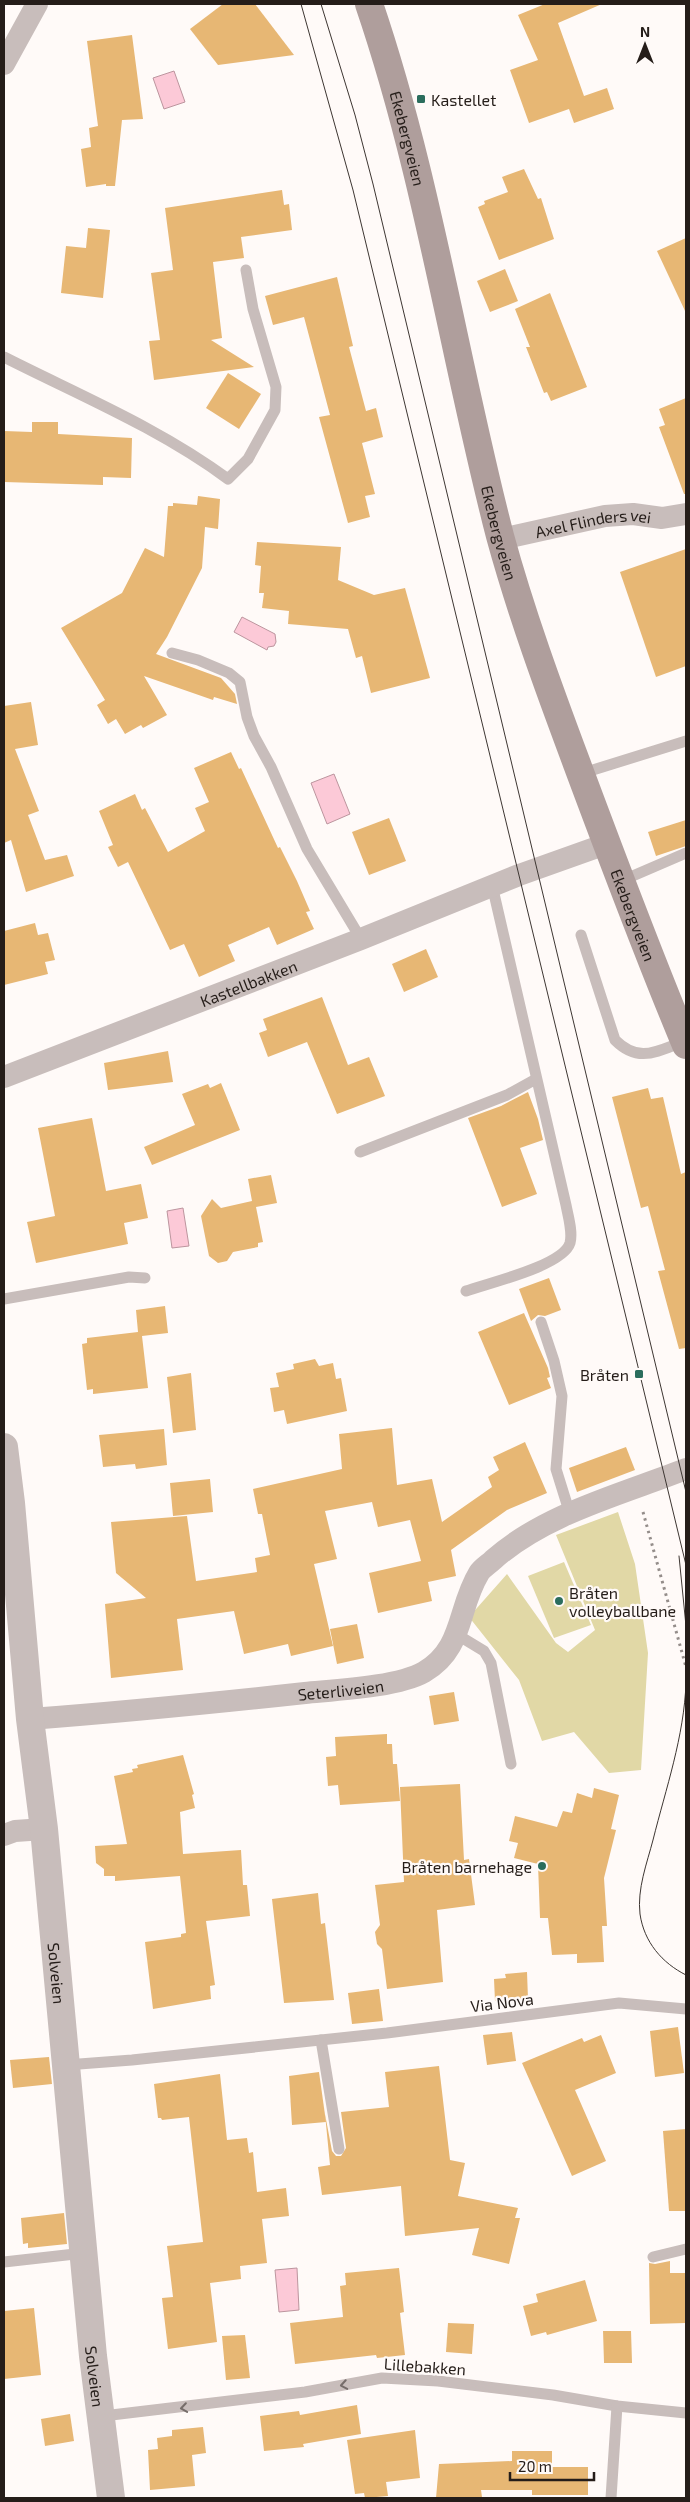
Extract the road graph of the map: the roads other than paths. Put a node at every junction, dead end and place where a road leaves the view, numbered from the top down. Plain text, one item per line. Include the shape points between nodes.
1 (37, 4) edge
2 (369, 4) edge
3 (4, 64) edge
4 (246, 270) dead end
5 (4, 357) edge
6 (686, 514) edge
7 (501, 539) junction
8 (172, 653) dead end
9 (686, 741) edge
10 (580, 774) junction
11 (606, 844) junction
12 (686, 854) edge
13 (621, 881) junction
14 (492, 885) junction
15 (581, 935) dead end
16 (360, 939) junction
17 (685, 1043) edge
18 (4, 1077) edge
19 (536, 1079) junction
20 (360, 1152) dead end
21 (145, 1278) dead end
22 (466, 1291) dead end
23 (4, 1299) edge
24 (541, 1322) dead end
25 (4, 1447) edge
26 (686, 1469) edge
27 (570, 1514) junction
28 (456, 1634) junction
29 (30, 1719) junction
30 (510, 1764) dead end
31 (44, 1829) junction
32 (4, 1835) edge
33 (686, 2009) edge
34 (321, 2040) junction
35 (64, 2065) junction
36 (339, 2150) dead end
37 (686, 2249) edge
38 (84, 2253) junction
39 (653, 2258) dead end
40 (4, 2262) edge
41 (617, 2406) junction
42 (686, 2413) edge
43 (103, 2416) junction
44 (112, 2498) edge
45 (611, 2498) edge

1 - 3 street
2 - 7 main road, Ekebergveien via 417,169
4 - 5 lane via 253,309 276,387 274,410 248,459 228,478 161,436
6 - 7 street, Axel Flinders vei via 662,518 633,514 606,516
7 - 10 main road, Ekebergveien via 531,637
8 - 16 lane via 229,673 240,682 254,736 307,849
9 - 10 lane
10 - 11 main road, Ekebergveien
11 - 13 main road, Ekebergveien
11 - 14 street, Kastellbakken
12 - 13 lane
13 - 17 main road, Ekebergveien
14 - 16 street, Kastellbakken
14 - 19 lane
15 - 17 lane via 615,1040 634,1054 656,1052
16 - 18 street, Kastellbakken
19 - 20 lane via 506,1095
19 - 22 lane via 566,1205 570,1243 546,1263
21 - 23 lane via 129,1277
24 - 27 lane via 562,1396 556,1469
25 - 29 street, Solveien
26 - 27 street, Seterliveien
27 - 28 street, Seterliveien via 508,1546 479,1572
28 - 29 street, Seterliveien via 442,1660 422,1674 395,1682
28 - 30 lane via 484,1651 491,1663
29 - 31 street, Solveien
31 - 32 street
31 - 35 street, Solveien
33 - 34 lane, Via Nova via 619,2003
34 - 35 lane, Via Nova
34 - 36 lane
35 - 38 street, Solveien
37 - 39 lane
38 - 40 lane
38 - 43 street, Solveien via 93,2356
41 - 42 lane, Lillebakken
41 -> 43 lane, Lillebakken via 553,2395 382,2378 305,2392
41 - 45 lane
43 - 44 street, Solveien

